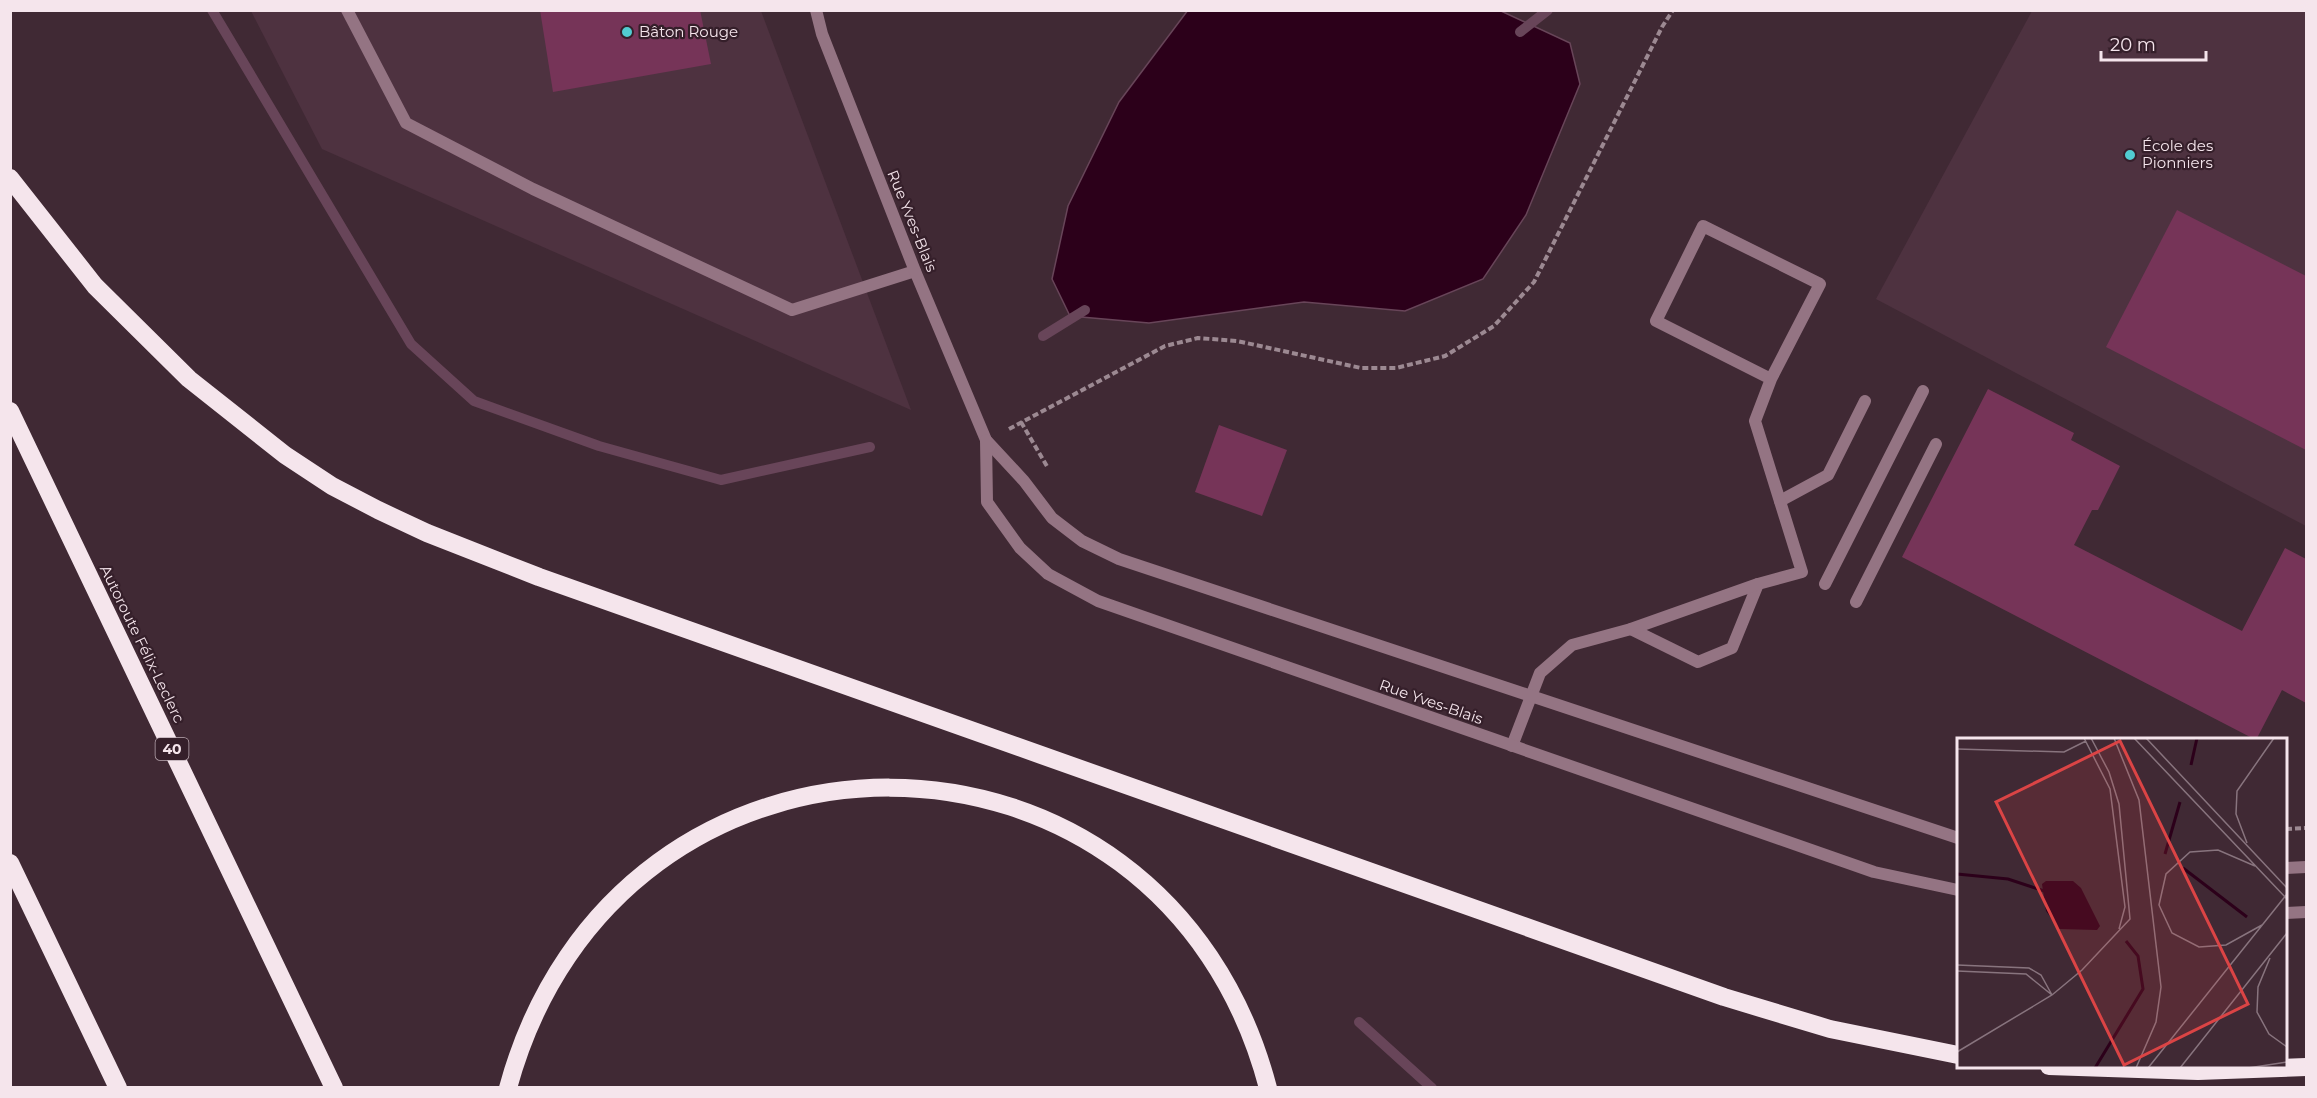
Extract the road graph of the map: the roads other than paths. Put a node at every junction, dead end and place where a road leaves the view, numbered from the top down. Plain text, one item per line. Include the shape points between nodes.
1 (347, 10) edge
2 (816, 10) edge
3 (10, 178) edge
4 (915, 271) junction
5 (1771, 380) junction
6 (1923, 391) dead end
7 (1865, 401) dead end
8 (10, 411) edge
9 (986, 441) junction
10 (1935, 444) dead end
11 (1780, 501) junction
12 (1758, 584) junction
13 (1826, 584) dead end
14 (1856, 602) dead end
15 (1631, 629) junction
16 (1530, 696) junction
17 (1512, 746) junction
18 (1957, 837) edge
19 (10, 863) edge
20 (2307, 867) edge
21 (2287, 868) edge
22 (1957, 890) edge
23 (2307, 912) edge
24 (2287, 913) edge
25 (1957, 1055) edge
26 (2307, 1067) edge
27 (2100, 1068) edge
28 (2274, 1068) edge
29 (2287, 1068) edge
30 (118, 1088) edge
31 (334, 1088) edge
32 (508, 1088) edge
33 (1268, 1088) edge

1 - 4 street via 406,123 533,189 792,310
2 - 4 street, Rue Yves-Blais
3 - 25 highway via 95,286 189,379 243,424 332,486 427,533 612,604 1724,997 1830,1029
4 - 9 street, Rue Yves-Blais
5 - 5 street via 1820,284 1703,226 1656,321
5 - 11 street via 1755,421
6 - 13 street
7 - 11 street via 1828,475
8 - 31 highway, Autoroute Félix-Leclerc / 40
9 - 16 street, Rue Yves-Blais via 1052,518 1082,541 1119,559
9 - 17 street, Rue Yves-Blais via 987,502 1020,548 1048,574 1098,601
10 - 14 street
11 - 12 street via 1802,572
12 - 15 street
12 - 15 street via 1732,648 1698,662
15 - 16 street via 1572,645 1540,673
16 - 17 street
16 - 18 street, Rue Yves-Blais
17 - 22 street, Rue Yves-Blais via 1874,872
19 - 30 highway
20 - 21 street
23 - 24 street
26 - 29 highway
27 - 28 highway
32 - 33 highway via 534,1011 561,963 613,898 650,867 693,838 768,804 814,793 892,788 946,792 1018,810 1065,830 1133,873 1184,922 1226,982 1248,1027

